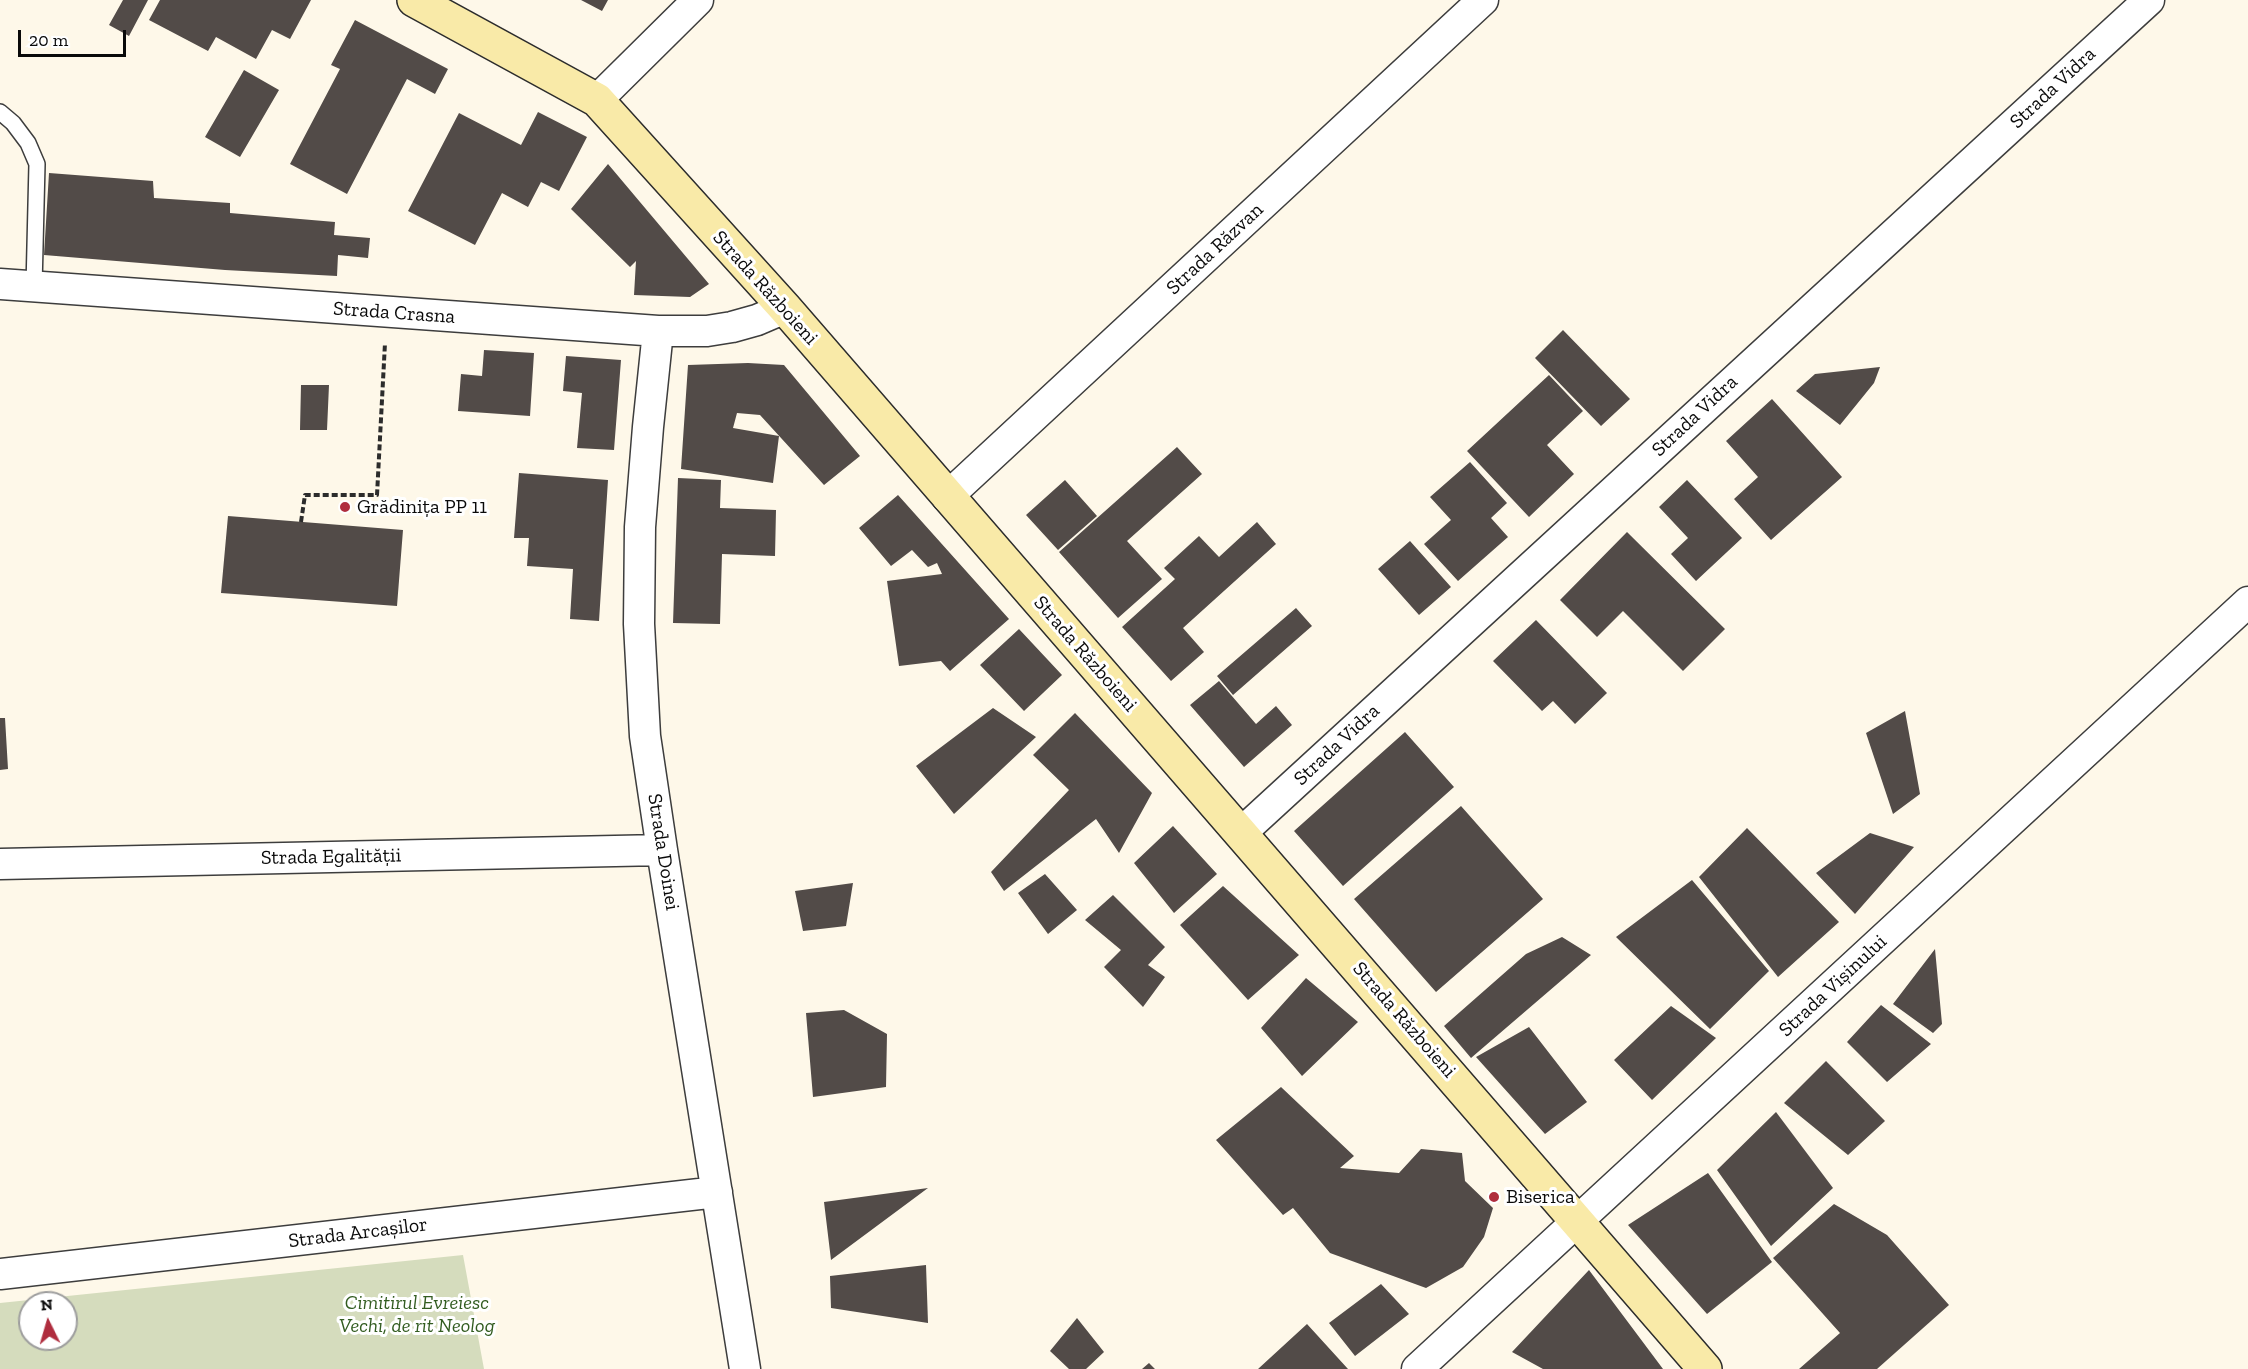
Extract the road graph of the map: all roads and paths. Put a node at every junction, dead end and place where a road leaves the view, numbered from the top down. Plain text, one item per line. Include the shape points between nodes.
1 (414, 0) edge
2 (698, 0) edge
3 (1483, 0) edge
4 (2149, 0) edge
5 (597, 100) junction
6 (0, 112) edge
7 (0, 284) edge
8 (34, 286) junction
9 (785, 308) junction
10 (384, 312) junction
11 (658, 331) junction
12 (947, 497) junction
13 (301, 522) dead end
14 (2248, 602) edge
15 (1241, 833) junction
16 (662, 850) junction
17 (0, 864) edge
18 (717, 1192) junction
19 (1578, 1221) junction
20 (0, 1274) edge
21 (745, 1369) edge
22 (1417, 1369) edge
23 (1705, 1369) edge

1 - 5 street, Strada Războieni
2 - 5 street
3 - 12 street, Strada Răzvan
4 - 15 street, Strada Vidra
5 - 9 street, Strada Războieni
6 - 8 lane via 28,143 37,164
7 - 8 street, Strada Crasna
8 - 10 street, Strada Crasna
9 - 11 street, Strada Crasna via 732,327
9 - 12 street, Strada Războieni
10 - 11 street, Strada Crasna
10 - 13 path via 377,495 305,495
11 - 16 street, Strada Doinei via 640,526 639,624 645,736
12 - 15 street, Strada Războieni
14 - 19 street, Strada Vișinului
15 - 19 street, Strada Războieni
16 - 17 street, Strada Egalității
16 - 18 street, Strada Doinei
18 - 20 street, Strada Arcașilor
18 - 21 street, Strada Doinei
19 - 22 street, Strada Vișinului
19 - 23 street, Strada Războieni

